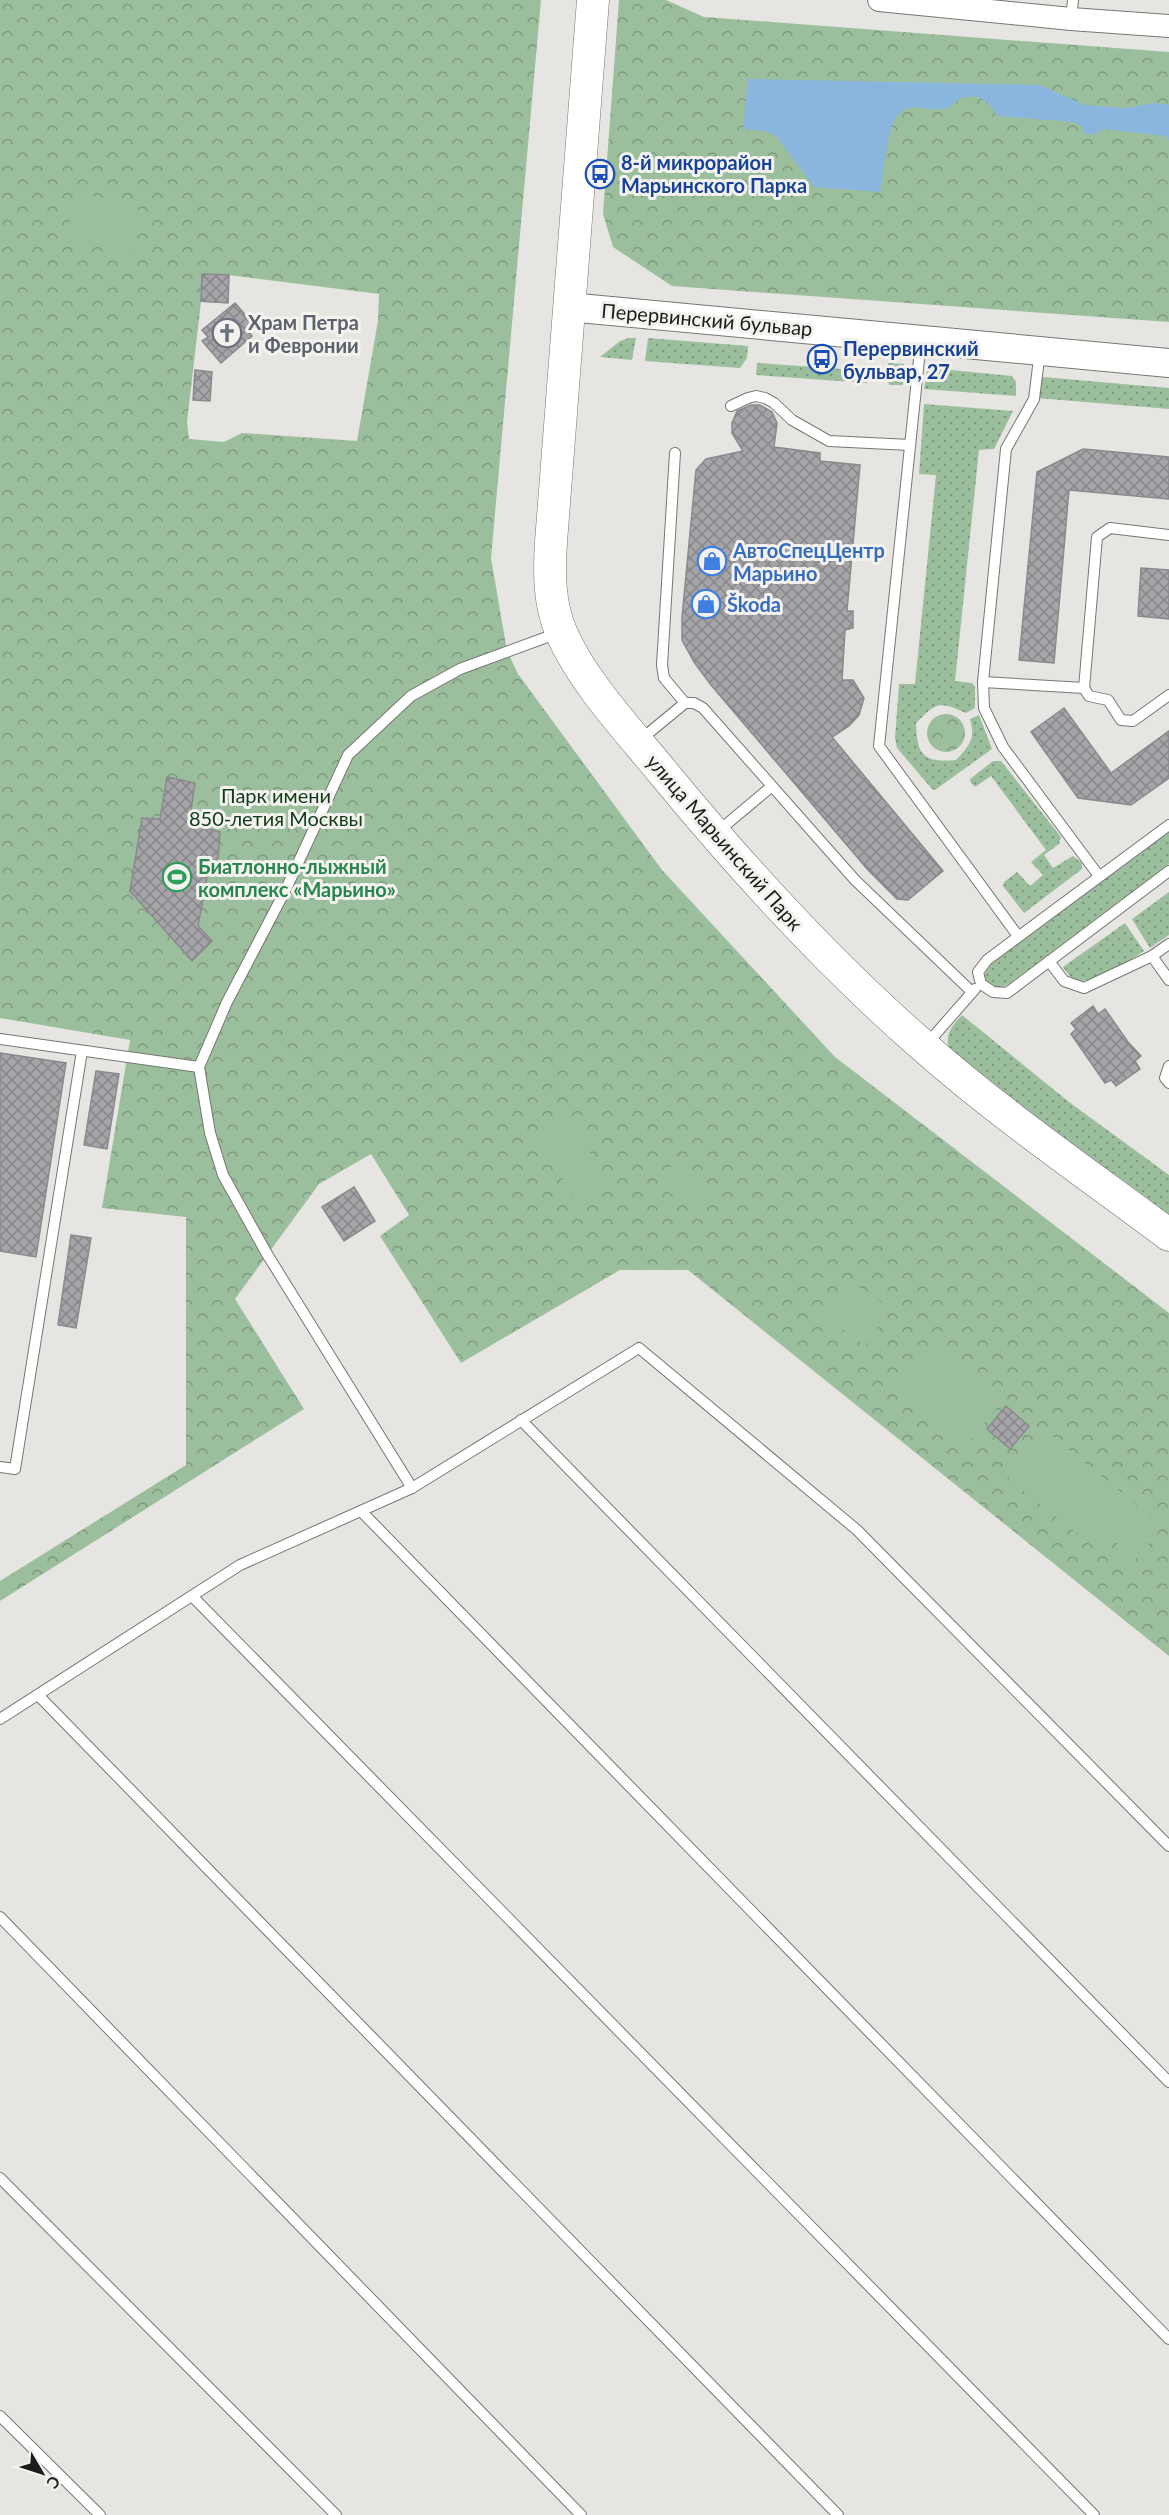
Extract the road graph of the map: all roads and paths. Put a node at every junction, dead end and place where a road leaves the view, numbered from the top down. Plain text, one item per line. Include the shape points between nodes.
1 (593, 0) edge
2 (879, 0) edge
3 (1072, 10) edge
4 (1169, 26) edge
5 (568, 307) junction
6 (921, 340) junction
7 (1040, 351) junction
8 (1169, 363) edge
9 (731, 406) dead end
10 (910, 445) junction
11 (675, 453) dead end
12 (1169, 535) edge
13 (561, 632) junction
14 (983, 682) junction
15 (1084, 688) junction
16 (1169, 695) edge
17 (685, 704) junction
18 (638, 742) junction
19 (771, 787) junction
20 (1169, 825) edge
21 (714, 834) junction
22 (1169, 871) edge
23 (1099, 876) junction
24 (1018, 936) junction
25 (1169, 944) edge
26 (1152, 956) junction
27 (1049, 961) junction
28 (1169, 980) edge
29 (976, 988) junction
30 (0, 1039) edge
31 (924, 1047) junction
32 (82, 1051) junction
33 (1169, 1066) edge
34 (199, 1067) junction
35 (1169, 1083) edge
36 (1169, 1235) edge
37 (521, 1420) junction
38 (0, 1467) edge
39 (412, 1488) junction
40 (361, 1511) junction
41 (192, 1596) junction
42 (38, 1695) junction
43 (0, 1719) edge
44 (1169, 1846) edge
45 (0, 1917) edge
46 (1169, 2082) edge
47 (0, 2178) edge
48 (1169, 2339) edge
49 (0, 2416) edge
50 (100, 2515) edge
51 (336, 2515) edge
52 (581, 2515) edge
53 (838, 2515) edge
54 (1094, 2515) edge

1 - 5 main road, улица Марьинский Парк
2 - 3 street
3 - 4 street
5 - 6 street, Перервинский бульвар
5 - 13 main road, улица Марьинский Парк via 549,565 553,605
6 - 7 street, Перервинский бульвар
6 - 10 lane
7 - 8 street, Перервинский бульвар
7 - 14 lane via 1034,399 1006,449
9 - 10 lane via 756,396 774,402 792,420 829,441
10 - 24 lane via 879,746
11 - 17 lane via 662,665 664,678
12 - 15 lane via 1110,528 1097,537
13 - 18 main road, улица Марьинский Парк via 593,685
13 - 34 lane via 460,669 411,696 348,755
14 - 15 lane
14 - 23 lane via 984,708 1003,747
15 - 16 lane via 1089,696 1108,700 1121,720 1133,721
17 - 18 lane
17 - 19 lane via 703,708
18 - 21 main road, улица Марьинский Парк
19 - 21 lane
19 - 29 lane via 855,880
20 - 23 lane
21 - 31 main road, улица Марьинский Парк via 807,936
22 - 27 lane
23 - 24 lane
24 - 29 lane via 987,960 978,972
25 - 26 lane
26 - 27 lane via 1084,988 1064,981
26 - 28 lane
27 - 29 lane via 1006,993
29 - 31 lane
30 - 32 lane
31 - 36 main road, улица Марьинский Парк
32 - 34 lane
32 - 38 lane via 15,1469
33 - 35 lane via 1165,1078
34 - 39 lane via 210,1133 223,1175 267,1254
37 - 39 lane
37 - 44 lane via 639,1348 857,1530
37 - 46 lane
39 - 40 lane
40 - 41 lane via 240,1565
40 - 48 lane
41 - 42 lane
41 - 54 lane
42 - 43 lane
42 - 53 lane
45 - 52 lane
47 - 51 lane
49 - 50 lane

